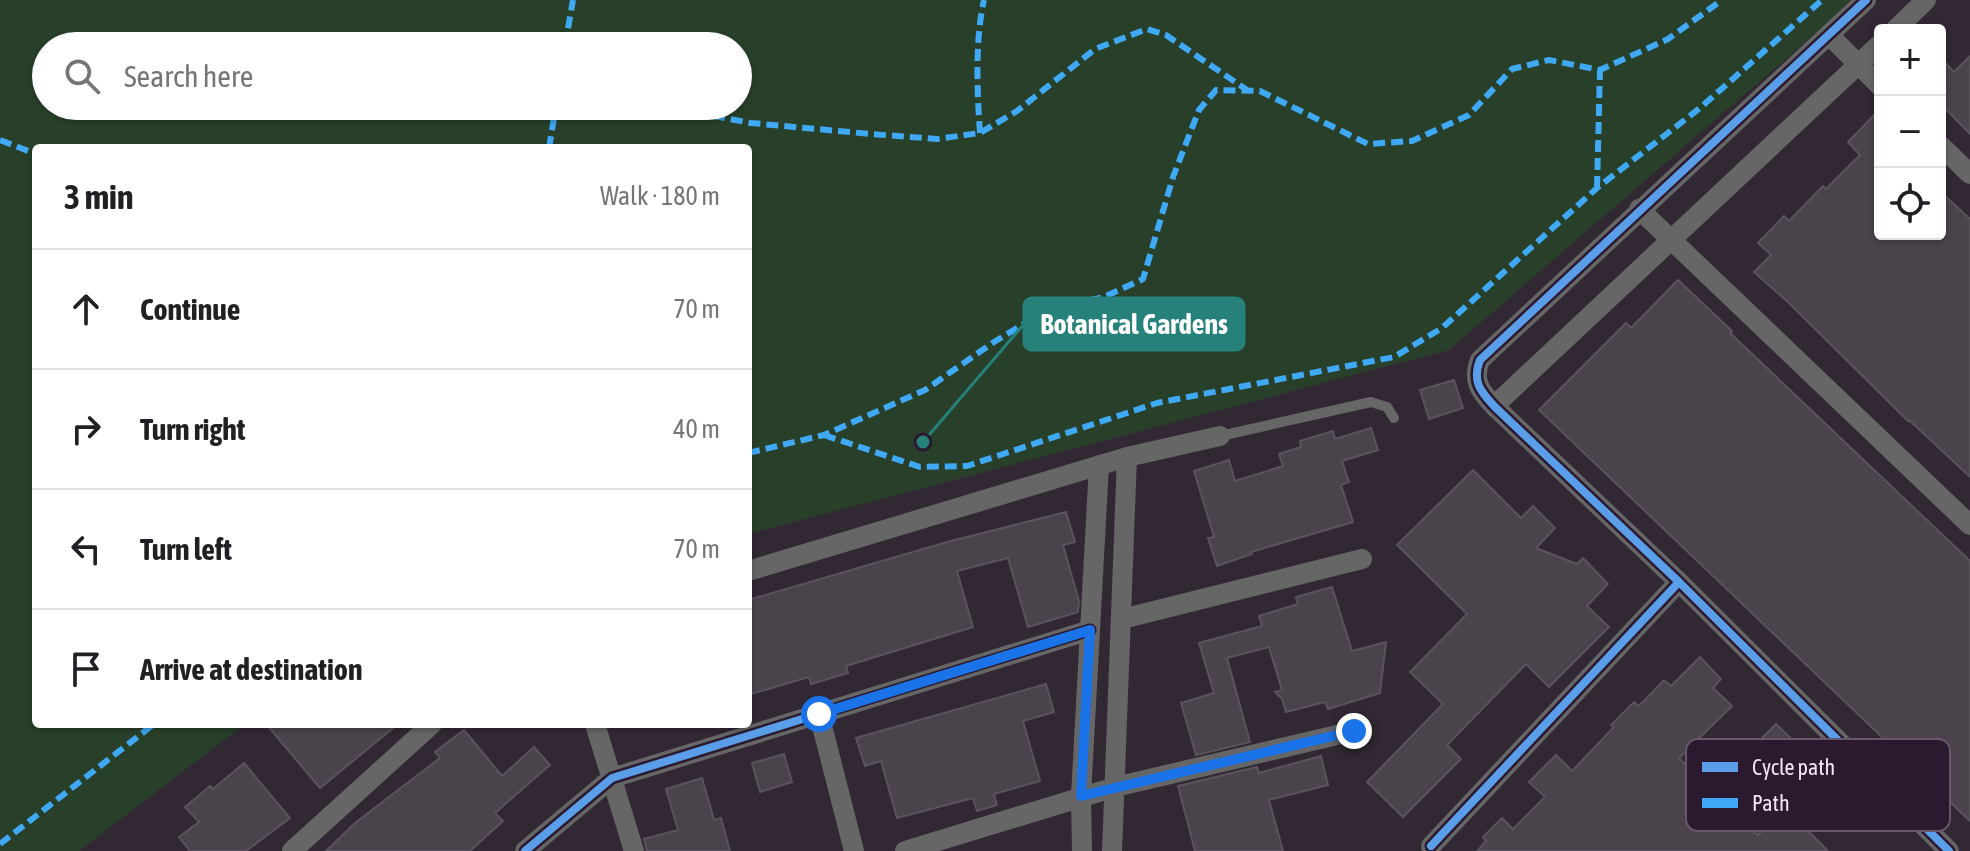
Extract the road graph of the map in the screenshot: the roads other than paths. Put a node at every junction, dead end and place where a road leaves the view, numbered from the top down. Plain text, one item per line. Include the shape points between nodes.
1 (1866, 0) edge
2 (1926, 0) edge
3 (1901, 24) edge
4 (1829, 35) junction
5 (1874, 50) edge
6 (1859, 65) junction
7 (1874, 80) edge
8 (1946, 151) edge
9 (1970, 174) edge
10 (1639, 209) junction
11 (1670, 241) junction
12 (1494, 406) junction
13 (1394, 418) dead end
14 (1220, 436) joint
15 (1127, 457) junction
16 (1099, 465) junction
17 (1970, 525) edge
18 (1362, 559) dead end
19 (752, 570) edge
20 (1679, 582) junction
21 (1122, 619) junction
22 (1090, 630) junction
23 (819, 714) junction
24 (428, 728) edge
25 (596, 728) edge
26 (1354, 731) dead end
27 (1837, 739) edge
28 (612, 778) junction
29 (1115, 787) junction
30 (1081, 796) junction
31 (1929, 831) edge
32 (1431, 846) dead end
33 (292, 851) edge
34 (525, 851) edge
35 (634, 851) edge
36 (854, 851) edge
37 (905, 851) edge
38 (1082, 851) edge
39 (1112, 851) edge
40 (1949, 851) edge

1 - 4 street
2 - 3 street
4 - 6 street
4 - 10 street
5 - 6 street
6 - 7 street
6 - 11 street
8 - 9 street
10 - 11 street
10 - 12 street via 1480,360 1478,389
11 - 12 street
11 - 17 street
12 - 20 street
13 - 14 lane via 1387,407 1371,402
14 - 15 street
15 - 16 street
15 - 21 street
16 - 19 street
16 - 22 street
18 - 21 street
20 - 27 street
20 - 32 street
21 - 29 street
22 - 23 street
22 - 30 street
23 - 28 street
23 - 36 street
24 - 33 street
25 - 28 street
26 - 29 street
28 - 34 street
28 - 35 street
29 - 30 street
29 - 39 street
30 - 37 street
30 - 38 street
31 - 40 street

